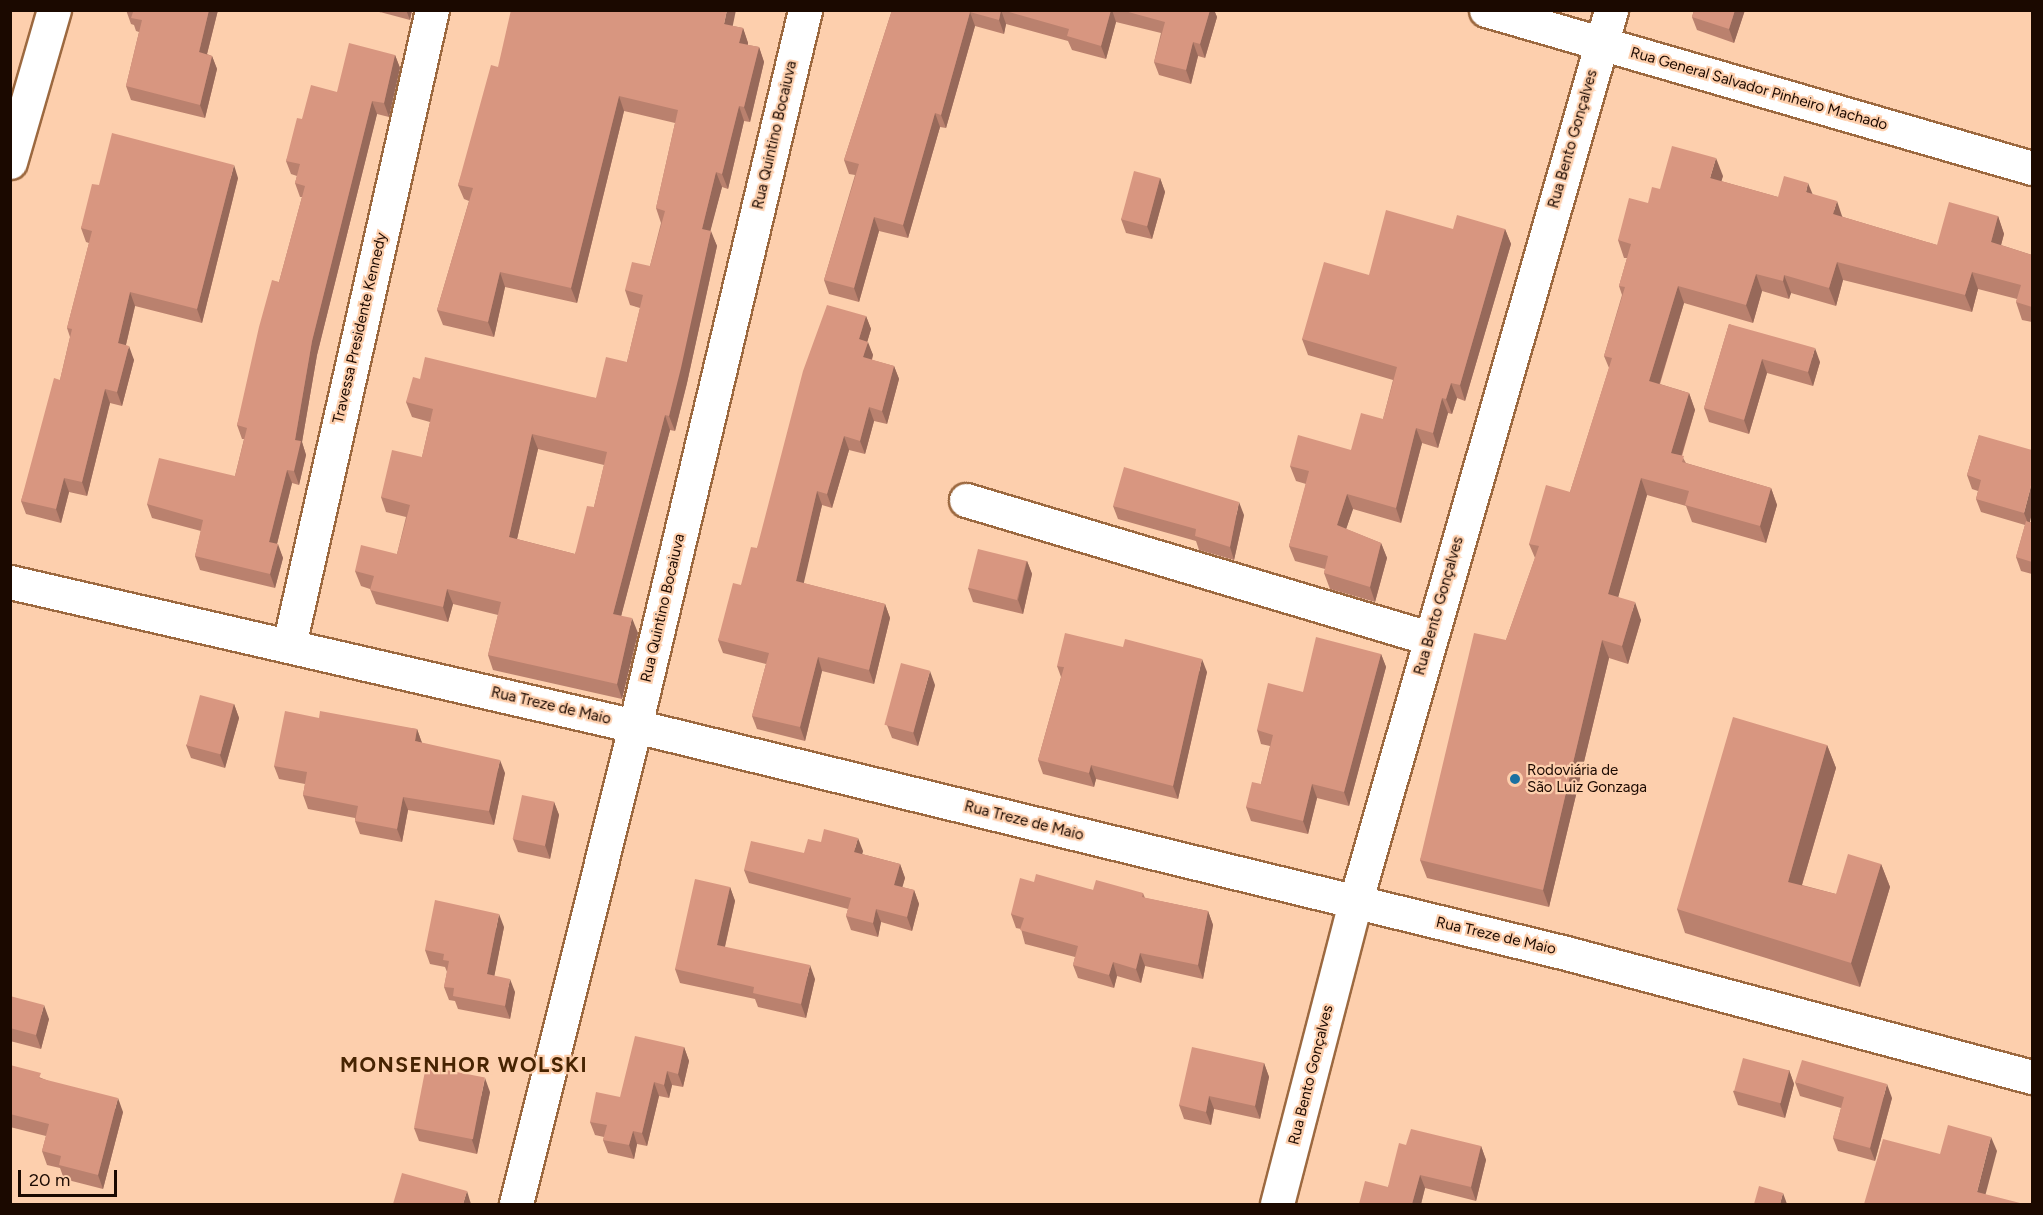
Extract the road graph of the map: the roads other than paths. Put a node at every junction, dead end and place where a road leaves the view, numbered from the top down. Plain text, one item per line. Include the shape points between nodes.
1 (54, 10) edge
2 (432, 10) edge
3 (805, 10) edge
4 (1486, 10) edge
5 (1611, 10) edge
6 (1601, 43) junction
7 (10, 162) edge
8 (2032, 168) edge
9 (966, 500) dead end
10 (10, 582) edge
11 (1430, 638) junction
12 (289, 645) junction
13 (635, 726) junction
14 (1355, 903) junction
15 (2032, 1077) edge
16 (516, 1204) edge
17 (1277, 1204) edge

1 - 7 street
2 - 12 street, Travessa Presidente Kennedy
3 - 13 street, Rua Quintino Bocaiuva
4 - 6 street, Rua General Salvador Pinheiro Machado
5 - 6 street, Rua Bento Gonçalves
6 - 8 street, Rua General Salvador Pinheiro Machado
6 - 11 street, Rua Bento Gonçalves
9 - 11 street
10 - 12 street, Rua Treze de Maio
11 - 14 street, Rua Bento Gonçalves
12 - 13 street, Rua Treze de Maio
13 - 14 street, Rua Treze de Maio
13 - 16 street, Rua Quintino Bocaiuva
14 - 15 street, Rua Treze de Maio via 1566,953
14 - 17 street, Rua Bento Gonçalves

